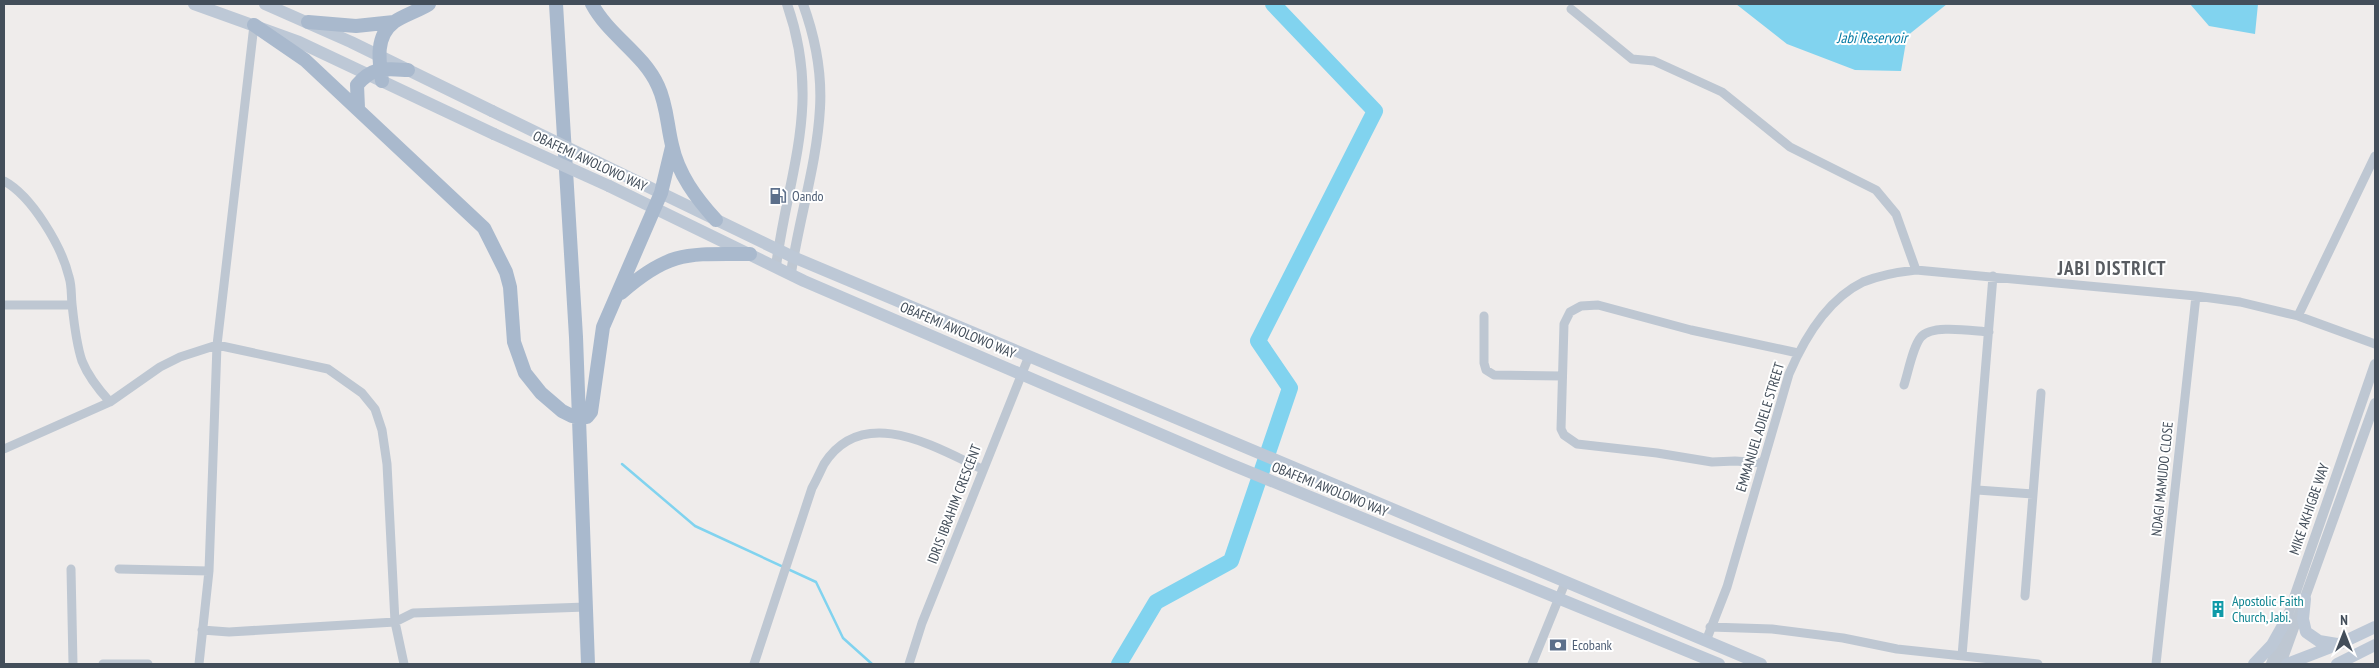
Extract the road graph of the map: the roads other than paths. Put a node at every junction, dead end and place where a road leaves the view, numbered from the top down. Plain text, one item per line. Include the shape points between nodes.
1 (194, 4) edge
2 (265, 4) edge
3 (429, 4) edge
4 (556, 4) edge
5 (592, 4) edge
6 (787, 4) edge
7 (803, 4) edge
8 (1570, 9) dead end
9 (308, 22) junction
10 (394, 22) junction
11 (254, 25) junction
12 (381, 69) junction
13 (408, 70) joint
14 (367, 74) junction
15 (358, 108) junction
16 (672, 147) junction
17 (2375, 156) edge
18 (4, 181) edge
19 (661, 193) junction
20 (655, 208) junction
21 (716, 220) junction
22 (778, 250) junction
23 (750, 254) junction
24 (793, 257) junction
25 (776, 266) junction
26 (1916, 270) junction
27 (791, 274) junction
28 (1993, 276) junction
29 (2196, 296) junction
30 (615, 298) junction
31 (4, 305) edge
32 (72, 305) junction
33 (1484, 316) dead end
34 (2298, 316) junction
35 (1989, 332) junction
36 (2375, 344) edge
37 (217, 345) junction
38 (1798, 353) junction
39 (1028, 356) junction
40 (2375, 364) edge
41 (1022, 373) junction
42 (1562, 376) junction
43 (1904, 385) dead end
44 (2041, 393) dead end
45 (110, 402) junction
46 (2375, 403) edge
47 (578, 418) junction
48 (4, 449) edge
49 (1763, 463) junction
50 (982, 469) junction
51 (1977, 490) junction
52 (2033, 494) junction
53 (71, 569) dead end
54 (119, 569) dead end
55 (209, 571) junction
56 (1565, 583) junction
57 (2025, 596) dead end
58 (1558, 598) junction
59 (2305, 599) junction
60 (586, 607) junction
61 (2286, 620) junction
62 (395, 622) junction
63 (1710, 626) junction
64 (2375, 626) edge
65 (202, 630) junction
66 (1706, 641) junction
67 (2339, 644) junction
68 (2375, 645) edge
69 (1962, 656) junction
70 (73, 664) edge
71 (103, 664) edge
72 (148, 664) edge
73 (199, 664) edge
74 (404, 664) edge
75 (588, 664) edge
76 (754, 664) edge
77 (908, 664) edge
78 (1532, 664) edge
79 (1719, 664) edge
80 (1761, 664) edge
81 (2038, 664) edge
82 (2156, 664) edge
83 (2254, 664) edge
84 (2271, 664) edge
85 (2281, 664) edge
86 (2287, 664) edge
87 (2337, 664) edge

1 - 11 main road
2 - 9 main road, OBAFEMI AWOLOWO WAY
3 - 10 main road
4 - 47 main road
5 - 16 main road via 611,32 648,68 665,105
6 - 22 street via 801,64 804,102
7 - 24 street via 816,53 820,108 815,151
8 - 26 street via 1632,59 1654,61 1722,92 1790,147 1876,190 1896,214
9 - 10 main road via 356,26
9 - 12 main road, OBAFEMI AWOLOWO WAY
10 - 12 main road via 385,31
11 - 14 main road
11 - 15 main road via 292,50
11 - 37 street
12 - 13 main road
12 - 14 main road
12 - 20 main road, OBAFEMI AWOLOWO WAY, bridge via 494,134
13 - 19 main road, OBAFEMI AWOLOWO WAY, bridge
14 - 15 main road via 358,85
15 - 47 main road via 484,228 506,272 514,342 525,373 562,412
16 - 19 main road
16 - 21 main road via 692,191
17 - 34 street
18 - 32 street via 12,185 38,213 70,278
19 - 20 main road
19 - 21 main road, OBAFEMI AWOLOWO WAY
20 - 23 main road, OBAFEMI AWOLOWO WAY
20 - 30 main road
21 - 22 main road, OBAFEMI AWOLOWO WAY
22 - 24 main road, OBAFEMI AWOLOWO WAY
22 - 25 street
23 - 25 main road, OBAFEMI AWOLOWO WAY
23 - 30 main road via 677,257 642,275
24 - 27 street
24 - 39 main road, OBAFEMI AWOLOWO WAY
25 - 27 main road, OBAFEMI AWOLOWO WAY
26 - 28 street, EMMANUEL ADIELE STREET
26 - 38 street, EMMANUEL ADIELE STREET via 1889,273 1862,283 1819,320
27 - 41 main road, OBAFEMI AWOLOWO WAY
28 - 29 street, EMMANUEL ADIELE STREET
28 - 35 street
29 - 34 street, EMMANUEL ADIELE STREET via 2240,302
29 - 82 street, NDAGI MAMUDO CLOSE
30 - 47 main road via 599,343 591,412 587,417
31 - 32 street
32 - 45 street via 82,362
33 - 42 street via 1486,370 1494,375
34 - 36 street, EMMANUEL ADIELE STREET
35 - 43 street via 1926,332 1919,339
35 - 51 street
37 - 45 street via 160,367
37 - 55 street
37 - 62 street via 328,369 362,393 376,408 387,464
38 - 42 street via 1598,306 1582,306 1570,312 1564,324
38 - 49 street, EMMANUEL ADIELE STREET
39 - 41 street, IDRIS IBRAHIM CRESCENT
39 - 56 main road, OBAFEMI AWOLOWO WAY
40 - 61 street, MIKE AKHIGBE WAY
41 - 50 street, IDRIS IBRAHIM CRESCENT
41 - 58 main road, OBAFEMI AWOLOWO WAY via 1230,464
42 - 49 street via 1560,429 1576,444 1712,462
44 - 52 street
45 - 48 street
46 - 59 street, MIKE AKHIGBE WAY
47 - 60 main road
49 - 63 street, EMMANUEL ADIELE STREET via 1727,587
50 - 76 street via 902,434 861,435 842,445 825,463 812,488
50 - 77 street, IDRIS IBRAHIM CRESCENT
51 - 52 street
51 - 69 street
52 - 57 street
53 - 70 street
54 - 55 street
55 - 65 street
56 - 58 street
56 - 66 main road, OBAFEMI AWOLOWO WAY
58 - 78 street
58 - 79 main road, OBAFEMI AWOLOWO WAY
59 - 67 main road via 2302,619 2306,632 2319,641
59 - 85 street, MIKE AKHIGBE WAY
60 - 62 street via 413,613
60 - 75 main road
61 - 83 main road via 2272,645
61 - 84 street, MIKE AKHIGBE WAY
62 - 65 street via 229,632
62 - 74 street
63 - 66 street, EMMANUEL ADIELE STREET
63 - 69 street via 1772,629
64 - 67 main road
65 - 73 street
66 - 80 main road, OBAFEMI AWOLOWO WAY
67 - 86 main road
68 - 87 main road
69 - 81 street
71 - 72 street

